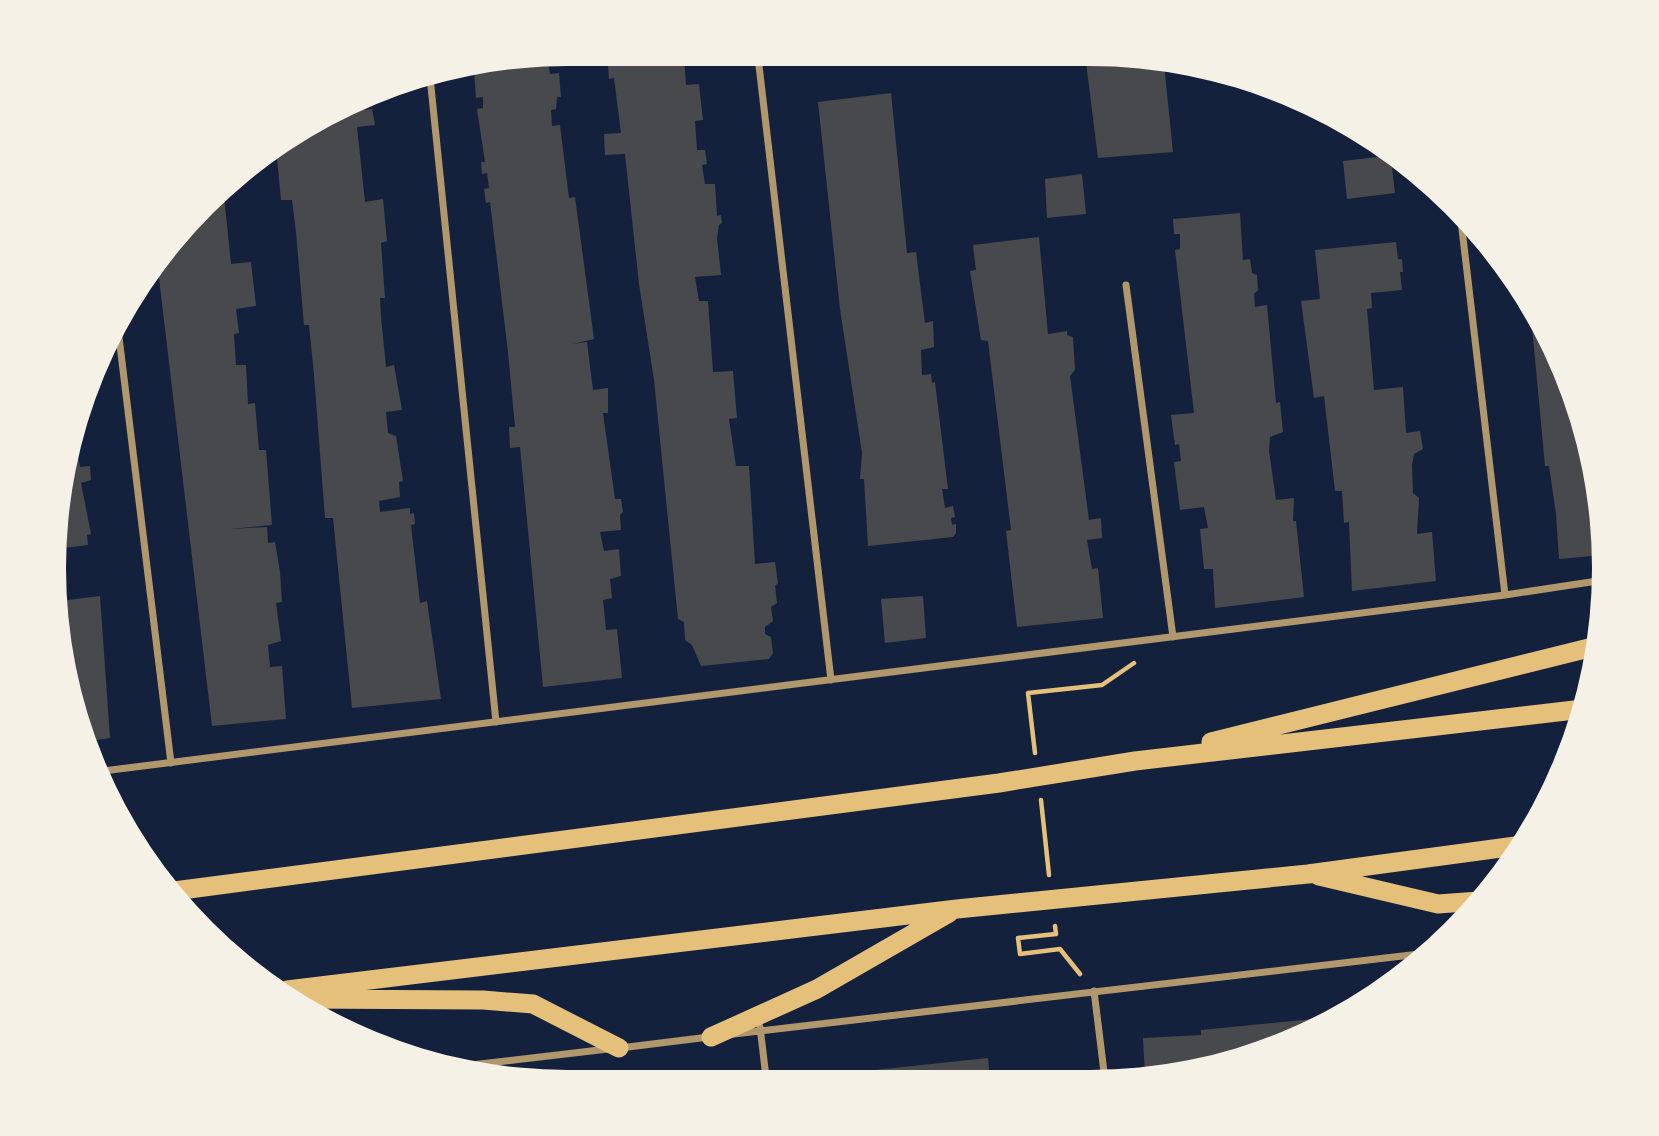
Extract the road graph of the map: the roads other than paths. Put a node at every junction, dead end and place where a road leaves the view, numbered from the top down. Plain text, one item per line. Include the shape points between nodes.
1 (759, 66) edge
2 (431, 86) edge
3 (1462, 231) edge
4 (1126, 285) dead end
5 (120, 343) edge
6 (1592, 582) edge
7 (1505, 595) junction
8 (1173, 637) junction
9 (1586, 649) edge
10 (831, 680) junction
11 (1571, 710) edge
12 (496, 722) junction
13 (1135, 761) junction
14 (171, 763) junction
15 (109, 770) edge
16 (1508, 847) edge
17 (1308, 874) junction
18 (184, 890) edge
19 (1465, 902) edge
20 (957, 909) junction
21 (1411, 954) edge
22 (296, 989) edge
23 (1094, 991) junction
24 (312, 999) edge
25 (759, 1023) junction
26 (711, 1037) joint
27 (619, 1048) junction
28 (489, 1063) edge
29 (1104, 1069) edge
30 (765, 1070) edge

1 - 10 street
2 - 12 street
3 - 7 street
4 - 8 street
5 - 14 street
6 - 7 street
7 - 8 street
8 - 10 street
9 - 13 highway
10 - 12 street
11 - 13 highway
12 - 14 street
13 - 18 highway via 986,785
14 - 15 street
16 - 17 highway
17 - 19 highway via 1438,904
17 - 20 highway
20 - 22 highway
20 - 25 highway
21 - 23 street
23 - 25 street
23 - 29 street
24 - 27 highway via 533,1004
25 - 26 highway
25 - 30 street
26 - 27 street
27 - 28 street

